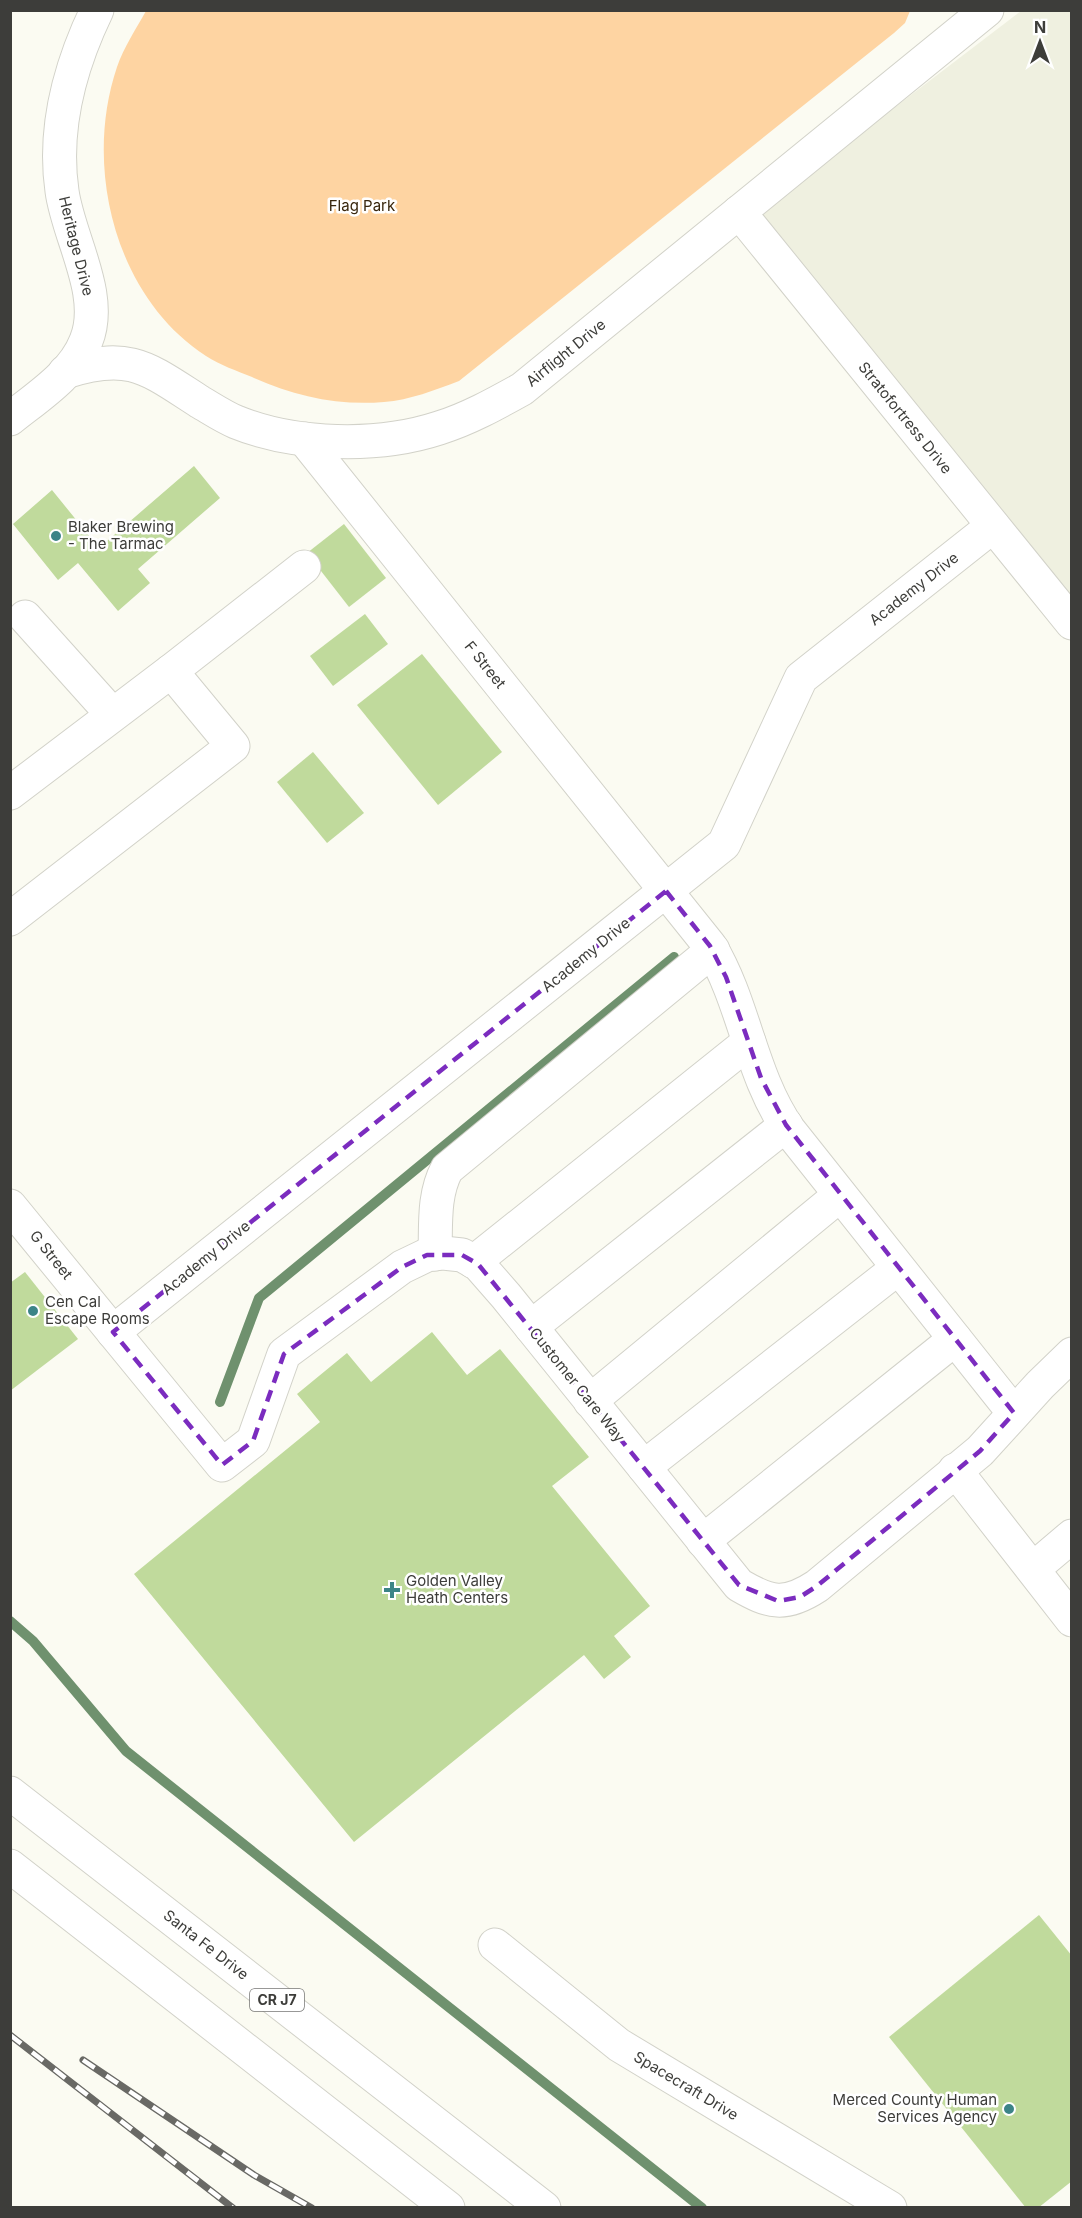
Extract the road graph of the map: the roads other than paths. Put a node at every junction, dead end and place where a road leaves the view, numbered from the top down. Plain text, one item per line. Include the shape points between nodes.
1 (97, 10) edge
2 (987, 10) edge
3 (740, 212) junction
4 (66, 372) junction
5 (10, 419) edge
6 (304, 439) junction
7 (993, 526) junction
8 (304, 567) dead end
9 (15, 620) edge
10 (1071, 623) edge
11 (171, 670) junction
12 (112, 714) junction
13 (10, 793) edge
14 (666, 891) junction
15 (10, 919) edge
16 (713, 950) junction
17 (749, 1042) junction
18 (786, 1125) junction
19 (840, 1195) junction
20 (10, 1206) edge
21 (435, 1254) junction
22 (474, 1262) junction
23 (898, 1268) junction
24 (531, 1327) junction
25 (113, 1332) junction
26 (955, 1339) junction
27 (1071, 1354) edge
28 (590, 1401) junction
29 (1014, 1413) junction
30 (644, 1467) junction
31 (955, 1470) junction
32 (1071, 1536) edge
33 (704, 1541) junction
34 (1033, 1569) junction
35 (1071, 1620) edge
36 (10, 1793) edge
37 (10, 1866) edge
38 (495, 1945) dead end
39 (448, 2208) edge
40 (544, 2208) edge
41 (890, 2208) edge

1 - 4 street, Heritage Drive via 73,71 60,137 62,192 86,274 91,308 87,341
2 - 3 street, Airflight Drive
3 - 6 street, Airflight Drive via 522,389 482,411 438,429 400,436 357,442
3 - 7 street, Stratofortress Drive
4 - 5 street
4 - 6 street, Airflight Drive via 103,363 138,365 235,422
6 - 14 street, F Street
7 - 10 street, Stratofortress Drive
7 - 14 street, Academy Drive via 801,678 724,844
8 - 11 street
9 - 12 street
11 - 12 street
11 - 15 street via 233,746
12 - 13 street
14 - 16 street, F Street
14 - 25 street, Academy Drive
16 - 17 street, F Street
16 - 21 street via 447,1169 438,1193
17 - 18 street, F Street via 774,1108
17 - 22 street
18 - 19 street, F Street
18 - 24 street
19 - 23 street, F Street
19 - 28 street
20 - 25 street, G Street
21 - 22 street, Customer Care Way via 462,1256
21 - 25 street, Customer Care Way via 402,1267 284,1354 253,1440 222,1465
22 - 24 street, Customer Care Way
23 - 26 street, F Street
23 - 30 street
24 - 28 street, Customer Care Way
26 - 29 street, F Street
26 - 33 street
27 - 29 street, Customer Care Way
28 - 30 street, Customer Care Way
29 - 31 street, Customer Care Way via 980,1451
30 - 33 street, Customer Care Way
31 - 33 street, Customer Care Way via 800,1598 760,1598 739,1585
31 - 34 street
32 - 34 street
34 - 35 street
36 - 40 street, Santa Fe Drive / CR J7
37 - 39 street
38 - 41 street, Spacecraft Drive via 619,2045

